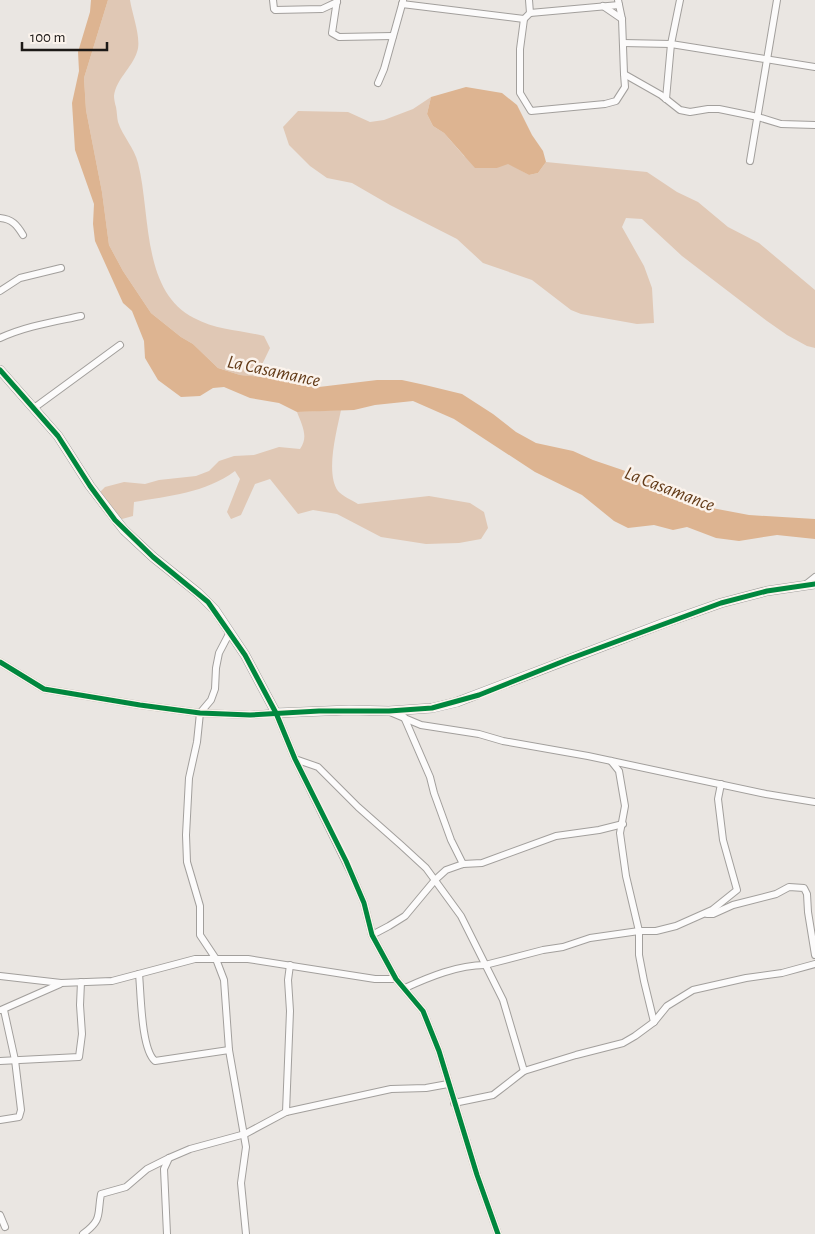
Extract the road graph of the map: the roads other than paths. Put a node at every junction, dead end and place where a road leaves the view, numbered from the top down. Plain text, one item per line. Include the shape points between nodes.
1 (273, 0) edge
2 (529, 0) edge
3 (680, 0) edge
4 (777, 0) edge
5 (337, 1) edge
6 (402, 2) edge
7 (618, 3) edge
8 (603, 6) junction
9 (322, 9) junction
10 (530, 13) junction
11 (334, 15) junction
12 (524, 19) junction
13 (622, 19) junction
14 (393, 36) junction
15 (623, 43) junction
16 (671, 44) junction
17 (767, 60) junction
18 (815, 67) edge
19 (624, 74) junction
20 (378, 83) dead end
21 (666, 99) junction
22 (758, 117) junction
23 (815, 125) edge
24 (750, 161) dead end
25 (0, 218) edge
26 (22, 235) dead end
27 (61, 268) dead end
28 (0, 292) edge
29 (81, 316) dead end
30 (0, 338) edge
31 (120, 345) dead end
32 (0, 370) edge
33 (34, 408) junction
34 (811, 583) edge
35 (230, 632) junction
36 (0, 662) edge
37 (389, 711) junction
38 (200, 713) junction
39 (276, 713) junction
40 (404, 717) junction
41 (295, 759) junction
42 (612, 761) junction
43 (721, 784) junction
44 (815, 802) edge
45 (623, 824) junction
46 (463, 864) junction
47 (435, 880) junction
48 (703, 914) junction
49 (640, 932) junction
50 (372, 935) junction
51 (815, 955) edge
52 (216, 959) junction
53 (815, 964) edge
54 (290, 965) junction
55 (485, 965) junction
56 (139, 974) junction
57 (0, 976) edge
58 (396, 979) junction
59 (82, 982) junction
60 (61, 984) junction
61 (405, 988) junction
62 (2, 1010) edge
63 (654, 1022) junction
64 (229, 1050) junction
65 (15, 1060) junction
66 (0, 1061) edge
67 (524, 1071) junction
68 (448, 1084) junction
69 (454, 1103) junction
70 (286, 1112) junction
71 (0, 1120) edge
72 (245, 1134) junction
73 (169, 1158) junction
74 (0, 1215) edge
75 (5, 1227) dead end
76 (83, 1234) edge
77 (167, 1234) edge
78 (246, 1234) edge
79 (498, 1234) edge

1 - 9 street via 275,10
2 - 10 street
3 - 16 street
4 - 17 street
5 - 9 street
5 - 11 street
6 - 12 street
6 - 14 street
7 - 8 street
7 - 13 street
8 - 10 street
8 - 13 street
9 - 11 street
10 - 12 street
11 - 14 street via 332,33 339,37
12 - 19 street via 520,93 531,111 616,101 625,87
13 - 15 street
14 - 20 street
15 - 16 street
15 - 19 street
16 - 17 street
16 - 21 street
17 - 18 street
17 - 22 street
19 - 21 street
21 - 22 street via 680,110 690,112 719,109
22 - 23 street via 781,124
22 - 24 street
25 - 26 street via 11,220
27 - 28 street via 20,278
29 - 30 street via 31,326
31 - 33 street
32 - 33 street
33 - 35 street via 58,436 115,520 153,557 208,602
34 - 37 street via 721,603 457,702 432,708
35 - 38 street via 219,654 211,700
35 - 39 street
36 - 38 street via 44,689
37 - 39 street
37 - 40 street
38 - 39 street
38 - 52 street via 190,778 187,862 200,906 200,935
39 - 41 street
40 - 42 street via 421,725
40 - 46 street
41 - 47 street via 318,767
41 - 50 street via 346,861 364,903
42 - 43 street
42 - 45 street via 619,771 625,806
43 - 44 street
43 - 48 street via 718,799 723,840 738,890
45 - 46 street via 556,836 482,863
45 - 49 street via 620,834 626,876
46 - 47 street via 446,870
47 - 50 street via 404,916
47 - 55 street via 461,916
48 - 49 street via 676,926
48 - 51 street via 713,914 789,887 804,888
49 - 55 street via 590,938 563,948 542,950
49 - 63 street via 644,981
50 - 58 street
52 - 54 street via 248,959
52 - 56 street via 195,959
52 - 64 street via 224,980
53 - 63 street via 693,990 667,1006
54 - 58 street via 375,979
54 - 70 street
55 - 61 street via 435,976
55 - 67 street via 503,1000
56 - 59 street via 112,981
56 - 64 street via 143,1027 150,1057 155,1061
57 - 60 street
58 - 61 street
59 - 60 street
59 - 65 street via 79,1057
60 - 62 street
61 - 68 street via 423,1012
62 - 65 street
63 - 67 street via 623,1043
64 - 72 street
65 - 66 street
65 - 71 street via 21,1110 19,1117
67 - 69 street via 493,1094
68 - 69 street
68 - 70 street via 391,1090
69 - 79 street
70 - 72 street
72 - 73 street
72 - 78 street via 240,1183
73 - 76 street via 147,1169 126,1187 101,1194 99,1218
73 - 77 street via 164,1169
74 - 75 street

